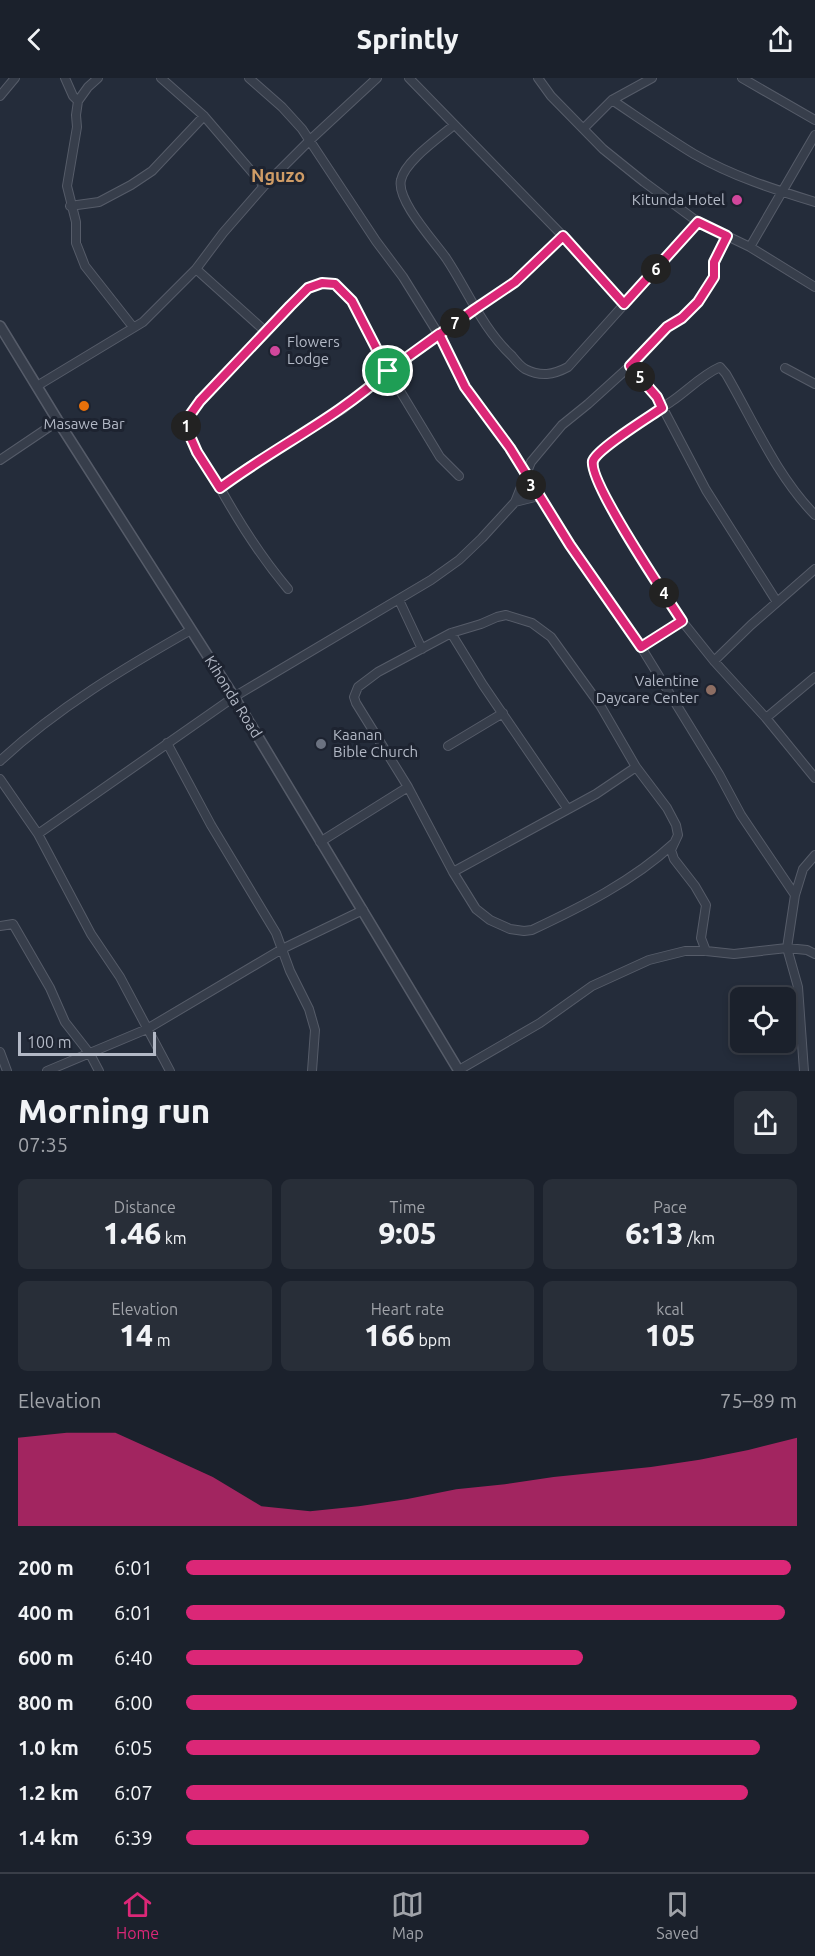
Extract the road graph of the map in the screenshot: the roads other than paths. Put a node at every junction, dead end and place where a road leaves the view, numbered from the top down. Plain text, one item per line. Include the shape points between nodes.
1 (15, 78) edge
2 (65, 78) edge
3 (98, 78) edge
4 (161, 78) edge
5 (249, 78) edge
6 (377, 78) edge
7 (409, 78) edge
8 (538, 78) edge
9 (652, 78) edge
10 (742, 78) edge
11 (0, 96) edge
12 (612, 100) junction
13 (78, 101) junction
14 (204, 116) junction
15 (815, 120) edge
16 (454, 125) junction
17 (584, 128) junction
18 (815, 135) edge
19 (309, 141) junction
20 (264, 186) junction
21 (780, 192) junction
22 (815, 202) edge
23 (70, 206) junction
24 (698, 222) junction
25 (563, 236) junction
26 (727, 236) junction
27 (750, 247) junction
28 (196, 268) junction
29 (815, 287) edge
30 (624, 304) junction
31 (475, 309) junction
32 (0, 326) edge
33 (133, 327) junction
34 (265, 332) junction
35 (439, 334) junction
36 (630, 366) junction
37 (785, 368) dead end
38 (388, 371) junction
39 (815, 384) edge
40 (37, 386) junction
41 (662, 408) junction
42 (58, 421) junction
43 (0, 460) edge
44 (459, 476) dead end
45 (526, 476) junction
46 (220, 488) junction
47 (539, 496) junction
48 (515, 502) junction
49 (815, 514) edge
50 (815, 568) edge
51 (288, 589) dead end
52 (399, 600) junction
53 (777, 602) junction
54 (682, 621) junction
55 (191, 630) junction
56 (451, 633) junction
57 (641, 647) junction
58 (422, 648) junction
59 (714, 661) junction
60 (815, 677) edge
61 (234, 697) junction
62 (503, 713) junction
63 (766, 718) junction
64 (167, 743) junction
65 (448, 746) dead end
66 (0, 761) edge
67 (636, 767) junction
68 (815, 778) edge
69 (0, 779) edge
70 (408, 787) junction
71 (567, 808) junction
72 (38, 834) junction
73 (320, 842) junction
74 (674, 844) junction
75 (815, 855) edge
76 (453, 872) junction
77 (795, 895) junction
78 (363, 910) junction
79 (0, 926) edge
80 (787, 948) junction
81 (282, 949) junction
82 (706, 951) junction
83 (815, 954) edge
84 (147, 1029) junction
85 (0, 1052) edge
86 (90, 1054) junction
87 (459, 1070) edge
88 (7, 1071) edge
89 (47, 1071) edge
90 (99, 1071) edge
91 (170, 1071) edge
92 (312, 1071) edge
93 (804, 1071) edge

1 - 11 street
2 - 13 street
3 - 13 street
4 - 14 street
5 - 19 street via 282,107
6 - 19 street
7 - 16 street
8 - 17 street
9 - 12 street
10 - 15 street
12 - 17 street
12 - 21 street via 695,155
13 - 23 street via 67,186
14 - 20 street
14 - 23 street via 152,171 99,202
16 - 25 street
16 - 31 street via 406,169 400,188
17 - 24 street via 603,149
18 - 21 street
19 - 20 street
19 - 35 street
20 - 28 street
21 - 22 street
21 - 27 street
23 - 33 street via 76,222 76,243 85,266
24 - 26 street
24 - 30 street
25 - 30 street
25 - 31 street via 515,282
26 - 27 street
26 - 36 street via 714,262 714,277 698,302 667,327
27 - 29 street
28 - 33 street
28 - 34 street
30 - 31 street via 568,367 554,375 524,368 500,345
31 - 35 street
32 - 40 street, Kihonda Road
33 - 40 street
34 - 38 street via 308,288 335,284 352,301
34 - 46 street via 200,401 186,427
35 - 38 street
35 - 45 street via 465,387
36 - 41 street
36 - 45 street via 562,425 531,462
37 - 39 street
38 - 44 street via 440,457
38 - 46 street via 343,409
40 - 42 street, Kihonda Road
41 - 49 street via 720,367 776,463
41 - 53 street via 706,490
41 - 54 street via 608,446 595,458 593,467 612,509
42 - 43 street
42 - 55 street, Kihonda Road
45 - 47 street
45 - 48 street
46 - 51 street via 256,549
47 - 48 street
47 - 57 street
48 - 52 street via 459,560
50 - 53 street
52 - 58 street
52 - 61 street
53 - 59 street
54 - 57 street
54 - 59 street
55 - 61 street, Kihonda Road
55 - 66 street via 126,667 30,733
56 - 58 street
56 - 62 street
56 - 67 street via 506,615 532,623 551,637 600,705
57 - 77 street via 741,814
58 - 70 street via 378,672 358,687 354,697
59 - 63 street
60 - 63 street
61 - 64 street
61 - 73 street, Kihonda Road
62 - 65 street
62 - 71 street
63 - 68 street
64 - 72 street
64 - 81 street
67 - 71 street
67 - 74 street via 676,825 678,835
69 - 72 street
70 - 73 street
70 - 76 street
71 - 76 street
72 - 84 street
73 - 78 street, Kihonda Road
74 - 76 street via 653,862 596,897 532,930 510,928 490,920 476,909
74 - 82 street via 674,859 706,905 701,938
75 - 77 street via 803,869
77 - 80 street
78 - 81 street
78 - 87 street, Kihonda Road
79 - 86 street via 13,924 65,1022
80 - 82 street via 734,954
80 - 83 street
80 - 93 street via 798,987
81 - 84 street
81 - 92 street via 315,1030
82 - 87 street via 685,951 649,960 592,986 540,1023
84 - 86 street
84 - 91 street
85 - 88 street
86 - 89 street
86 - 90 street

